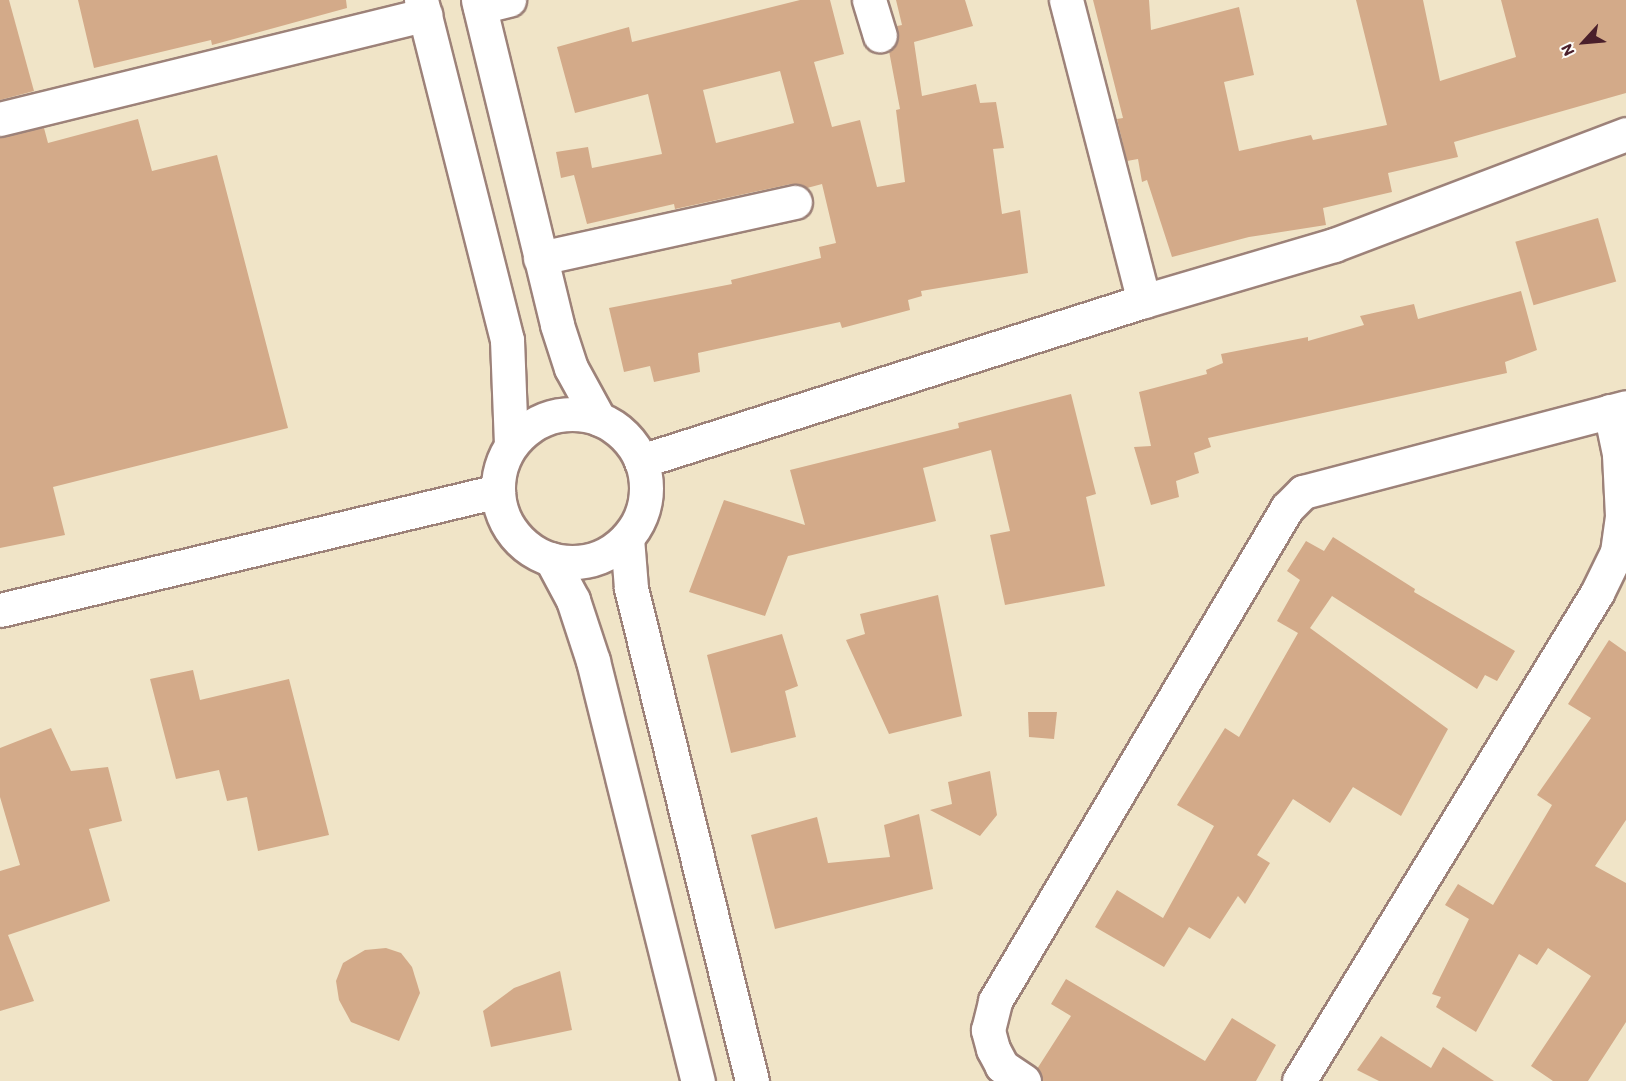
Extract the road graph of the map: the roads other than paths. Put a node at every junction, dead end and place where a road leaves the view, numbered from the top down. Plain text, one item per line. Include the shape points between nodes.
1 (869, 0) edge
2 (1066, 0) edge
3 (489, 2) edge
4 (423, 8) edge
5 (880, 35) dead end
6 (0, 118) edge
7 (1626, 134) edge
8 (795, 202) dead end
9 (540, 258) junction
10 (1144, 301) junction
11 (1618, 409) edge
12 (599, 419) junction
13 (511, 445) junction
14 (641, 461) junction
15 (498, 490) junction
16 (627, 538) junction
17 (550, 559) junction
18 (0, 610) edge
19 (698, 1081) edge
20 (752, 1081) edge
21 (1024, 1081) edge
22 (1299, 1081) edge

1 - 5 street
2 - 10 street
3 - 9 street
4 - 6 street
4 - 13 street via 507,340
7 - 10 street via 1334,245
8 - 9 street
9 - 12 street via 571,368
10 - 14 street
11 - 21 street via 1303,492 1287,508 995,1001 988,1030 993,1049 1002,1066
11 - 22 street via 1622,506 1617,552 1597,593
12 - 13 street via 574,413 551,417 528,428
12 - 14 street via 624,436
13 - 15 street via 499,475
14 - 16 street via 645,502
15 - 17 street via 502,513 513,534
15 - 18 street
16 - 17 street via 592,560
16 - 20 street via 631,588
17 - 19 street via 573,600 593,661

